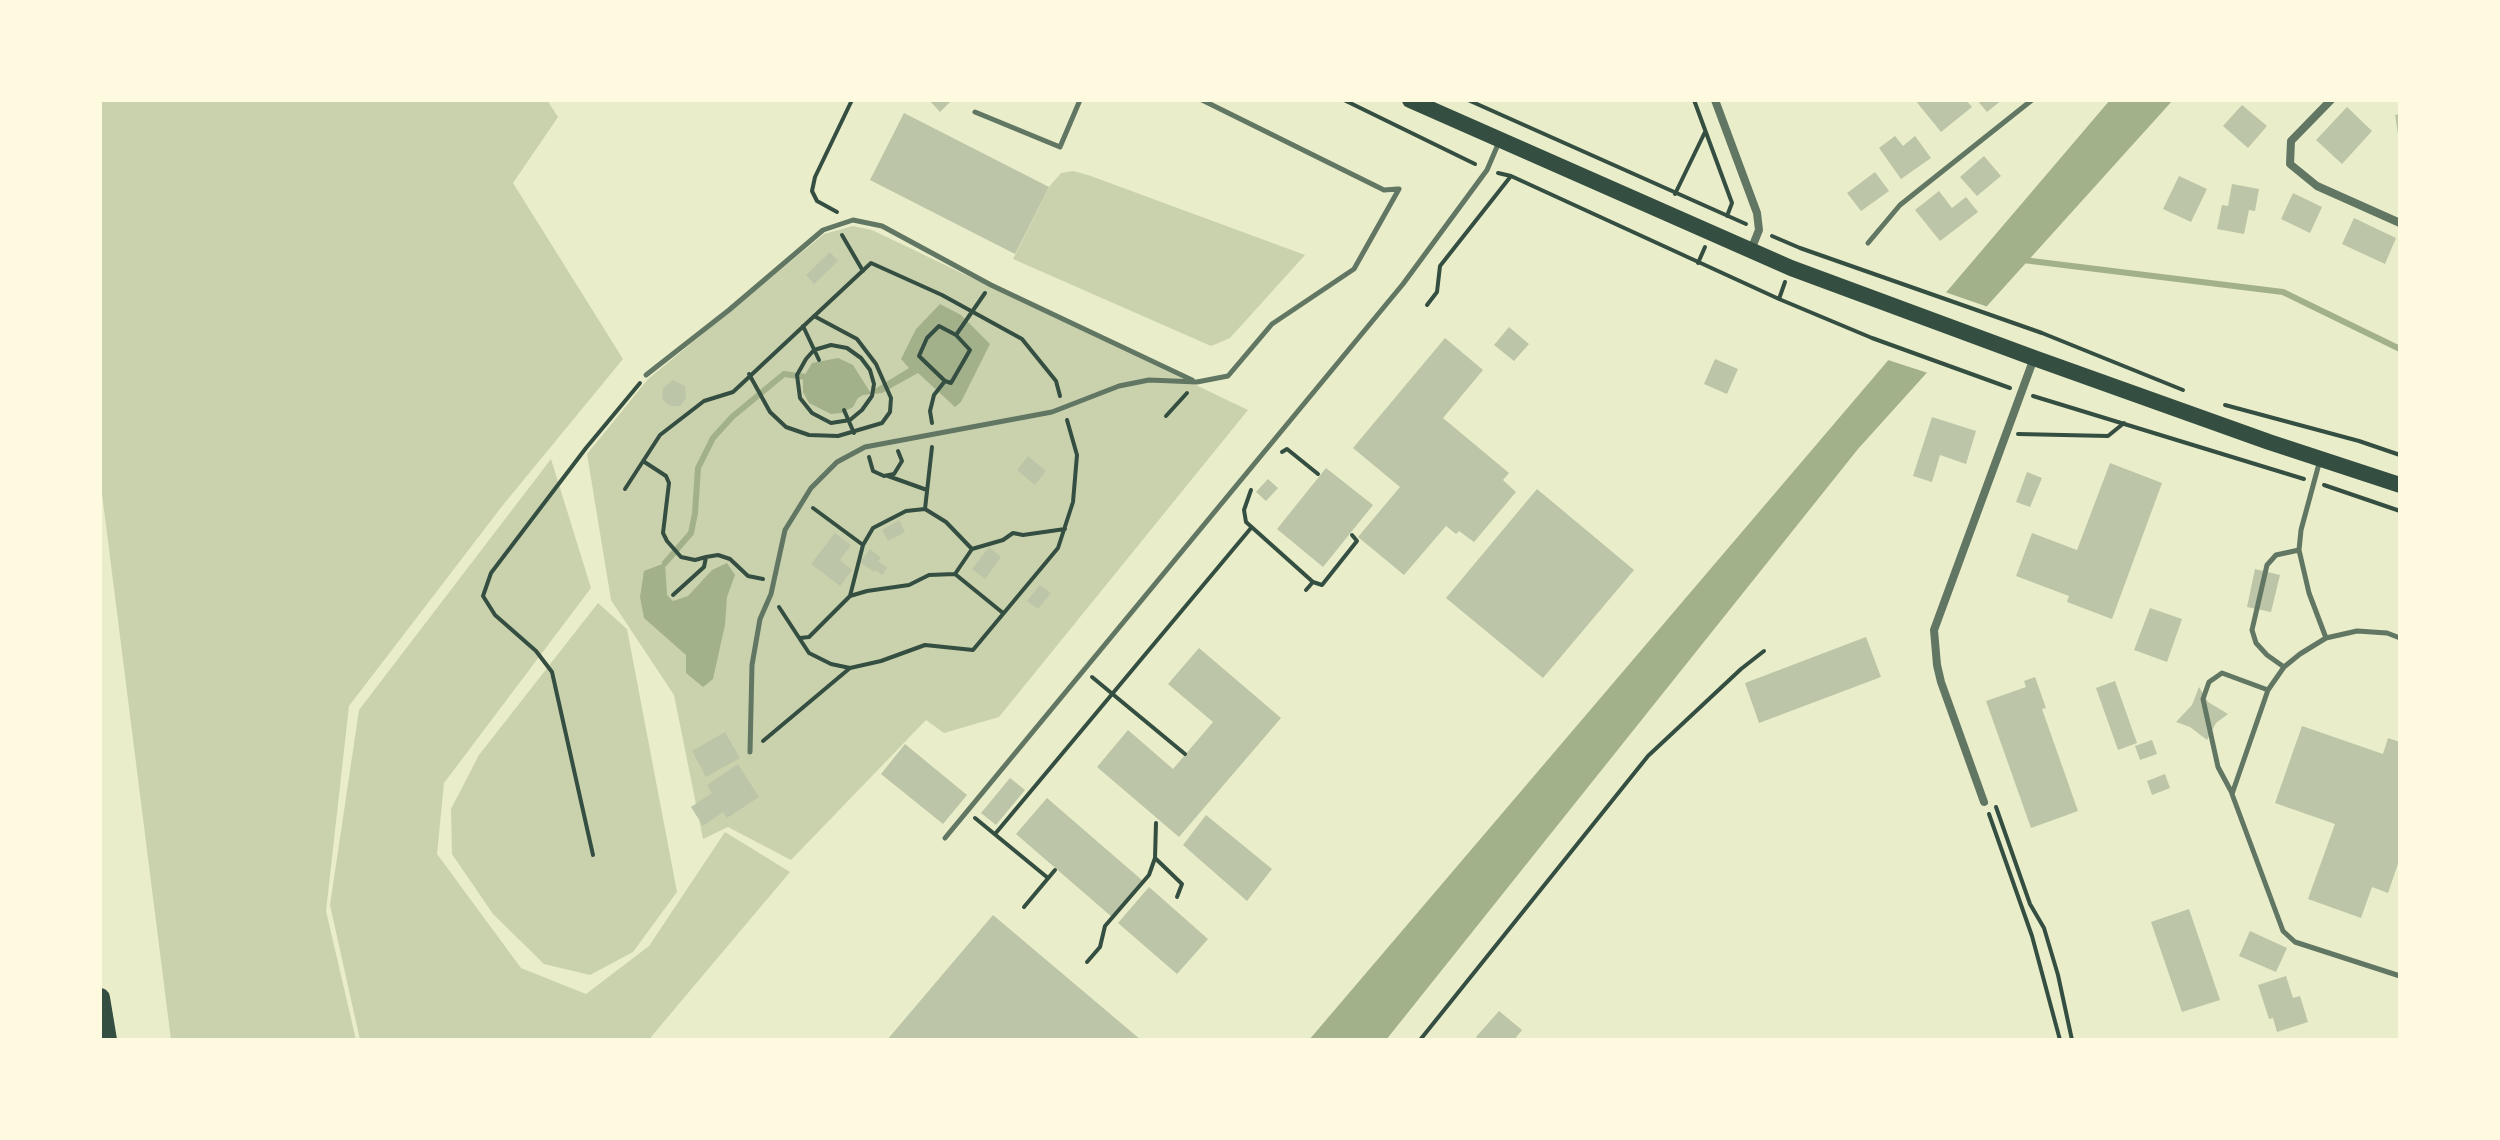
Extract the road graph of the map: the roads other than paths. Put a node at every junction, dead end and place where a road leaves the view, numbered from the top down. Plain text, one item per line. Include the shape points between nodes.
1 (1080, 100) edge
2 (1202, 100) edge
3 (1410, 100) edge
4 (1715, 100) edge
5 (2032, 100) edge
6 (2331, 100) edge
7 (975, 112) dead end
8 (1500, 141) junction
9 (2400, 223) edge
10 (1868, 243) dead end
11 (1751, 251) junction
12 (2034, 358) junction
13 (646, 375) road end
14 (1197, 382) junction
15 (2321, 459) junction
16 (2400, 485) edge
17 (2299, 550) junction
18 (2326, 638) junction
19 (2400, 638) edge
20 (2284, 667) junction
21 (2268, 690) junction
22 (750, 752) road end
23 (2232, 794) junction
24 (1984, 802) road end
25 (945, 838) dead end
26 (2400, 976) edge
27 (100, 998) edge
28 (107, 1040) edge

1 - 7 lane via 1060,147
2 - 14 lane via 1384,190 1399,189 1354,269 1272,324 1228,376
3 - 8 main road
4 - 11 street via 1757,213 1759,230
5 - 10 lane via 1900,205
6 - 9 street via 2291,141 2290,164 2317,186
8 - 11 main road
8 - 25 lane via 1487,170 1403,284
11 - 12 main road
12 - 15 main road
12 - 24 street via 1934,630 1941,682
13 - 14 lane via 823,230 853,220 882,226 991,285
14 - 22 lane via 1149,380 1119,386 1063,409 865,447 837,462 811,488 785,530 752,665
15 - 16 main road
15 - 17 lane
17 - 18 lane
17 - 20 lane via 2276,555 2267,565 2252,630 2256,643
18 - 19 lane via 2357,631
18 - 20 lane
20 - 21 lane
21 - 23 lane
21 - 23 lane via 2222,673 2209,682 2203,699 2218,767
23 - 26 lane via 2283,931 2295,942
27 - 28 highway

